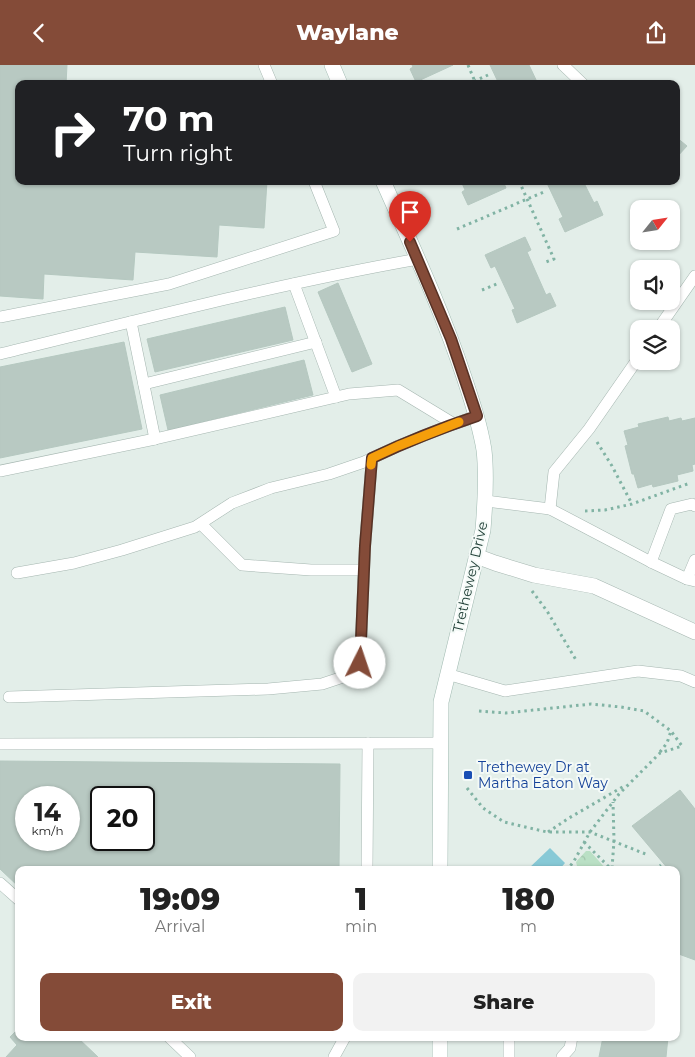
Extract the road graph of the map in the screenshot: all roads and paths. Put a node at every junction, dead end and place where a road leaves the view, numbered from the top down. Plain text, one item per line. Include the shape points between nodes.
1 (264, 65) edge
2 (332, 65) edge
3 (468, 65) edge
4 (563, 65) edge
5 (488, 75) dead end
6 (270, 80) edge
7 (338, 80) edge
8 (474, 80) edge
9 (479, 80) edge
10 (579, 80) edge
11 (316, 185) edge
12 (385, 185) edge
13 (521, 185) edge
14 (546, 191) dead end
15 (527, 199) junction
16 (457, 229) dead end
17 (418, 259) junction
18 (542, 263) dead end
19 (695, 276) edge
20 (499, 283) dead end
21 (294, 284) junction
22 (482, 290) dead end
23 (0, 317) edge
24 (664, 320) edge
25 (131, 322) junction
26 (316, 342) junction
27 (0, 354) edge
28 (630, 370) edge
29 (144, 384) junction
30 (336, 397) junction
31 (477, 416) junction
32 (454, 424) junction
33 (588, 429) junction
34 (155, 439) junction
35 (372, 458) junction
36 (0, 471) edge
37 (690, 483) dead end
38 (486, 501) junction
39 (632, 504) junction
40 (695, 506) edge
41 (550, 509) junction
42 (582, 511) dead end
43 (201, 524) junction
44 (476, 556) junction
45 (695, 560) edge
46 (652, 562) junction
47 (364, 570) junction
48 (17, 573) dead end
49 (530, 574) junction
50 (691, 579) edge
51 (695, 632) edge
52 (576, 659) dead end
53 (447, 674) junction
54 (695, 682) edge
55 (9, 697) dead end
56 (479, 711) dead end
57 (671, 731) junction
58 (368, 743) junction
59 (440, 743) junction
60 (0, 744) edge
61 (660, 753) junction
62 (630, 783) junction
63 (467, 788) dead end
64 (613, 801) junction
65 (590, 831) junction
66 (547, 833) junction
67 (614, 841) junction
68 (584, 842) junction
69 (648, 855) dead end
70 (368, 866) edge
71 (440, 866) edge
72 (569, 866) edge
73 (609, 866) edge
74 (612, 866) edge
75 (0, 883) edge
76 (15, 896) edge
77 (174, 1041) edge
78 (343, 1041) edge
79 (440, 1041) edge
80 (509, 1041) edge
81 (571, 1041) edge
82 (190, 1057) edge
83 (334, 1057) edge
84 (440, 1057) edge
85 (509, 1057) edge
86 (562, 1057) edge

1 - 6 lane
2 - 7 main road
3 - 8 path
4 - 10 lane
5 - 9 path
11 - 23 lane via 334,231 169,284
12 - 17 main road, Trethewey Drive
13 - 15 path
14 - 15 path
15 - 16 path
15 - 18 path via 554,259
17 - 21 lane
17 - 31 main road, Trethewey Drive via 451,339
19 - 24 lane
20 - 22 path
21 - 25 lane
21 - 26 lane
25 - 27 lane
25 - 29 lane
26 - 29 lane
26 - 30 lane
28 - 33 lane
29 - 34 lane
30 - 32 lane via 398,390
30 - 34 lane
31 - 32 lane
31 - 38 main road, Trethewey Drive via 484,452
32 - 35 lane
33 - 39 path
33 - 41 lane via 554,472
34 - 36 lane
35 - 43 lane via 329,475 271,488 232,503
35 - 47 lane
37 - 39 path
38 - 41 lane
38 - 44 main road, Trethewey Drive
39 - 42 path
40 - 46 lane via 671,509
41 - 46 lane
43 - 47 lane via 242,565
43 - 48 lane via 112,553
44 - 49 main road
44 - 53 main road, Trethewey Drive
45 - 50 lane
46 - 50 lane
47 - 55 lane via 360,663 340,678 322,684 268,689
49 - 51 main road via 594,586
49 - 52 path via 526,583
53 - 54 lane via 505,691 638,671 681,676
53 - 59 main road, Trethewey Drive via 440,702
56 - 57 path via 506,713 591,705 622,707 644,711
57 - 61 path
57 - 61 path via 682,746
58 - 59 lane
58 - 60 lane
58 - 70 lane
59 - 71 main road, Trethewey Drive
61 - 62 path
62 - 64 path
62 - 66 path
63 - 66 path via 483,808 504,822
64 - 65 path
64 - 67 path
65 - 66 path
65 - 67 path
65 - 68 path
67 - 69 path
67 - 74 path
68 - 72 path
68 - 73 path
75 - 76 lane
77 - 82 lane
78 - 83 lane
79 - 84 main road
80 - 85 lane
81 - 86 lane

